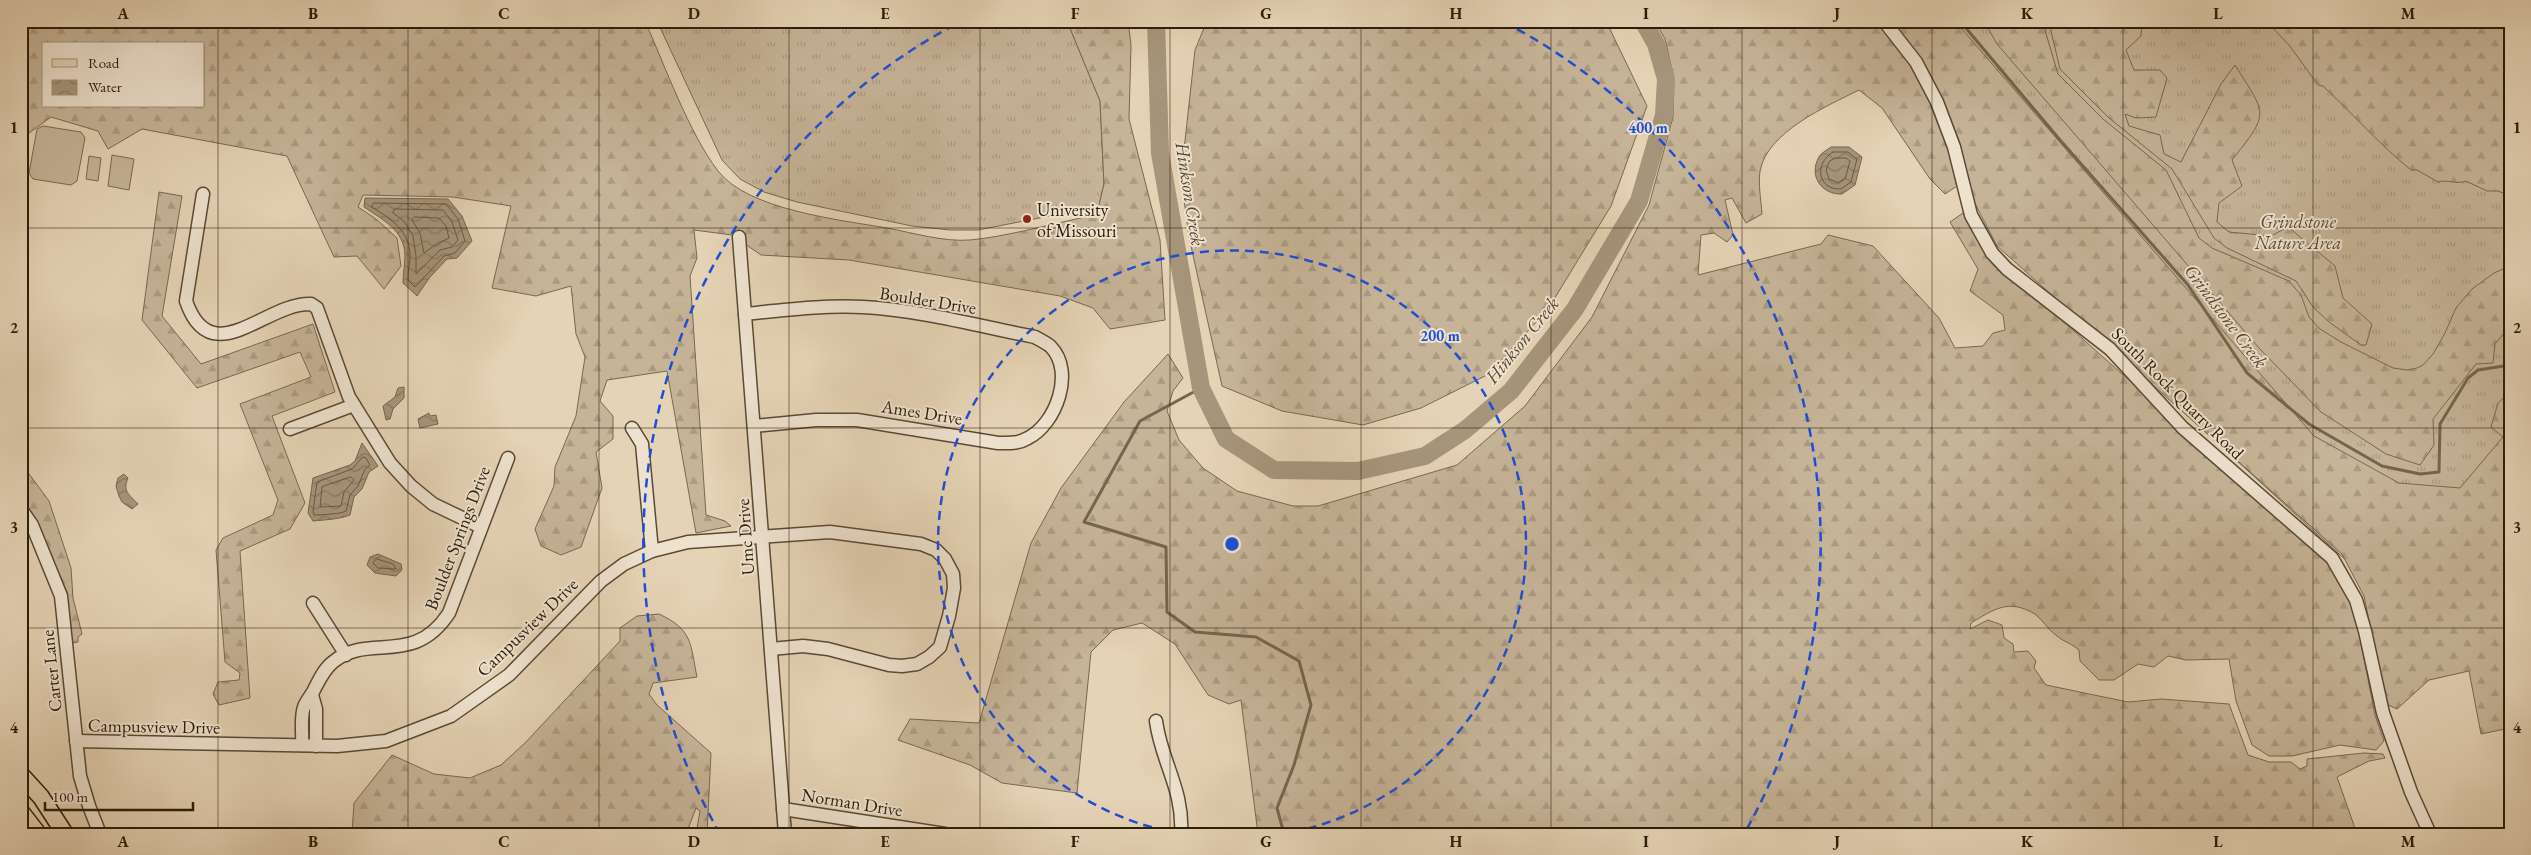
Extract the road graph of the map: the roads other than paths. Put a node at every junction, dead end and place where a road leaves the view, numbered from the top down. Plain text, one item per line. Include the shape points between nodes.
1 (1884, 21) edge
2 (203, 194) dead end
3 (739, 237) dead end
4 (745, 314) junction
5 (1061, 394) joint
6 (354, 405) junction
7 (754, 426) junction
8 (632, 428) dead end
9 (290, 429) dead end
10 (508, 458) dead end
11 (21, 510) edge
12 (481, 527) junction
13 (763, 536) junction
14 (652, 551) junction
15 (313, 603) dead end
16 (771, 649) junction
17 (346, 655) junction
18 (312, 695) junction
19 (1156, 721) dead end
20 (76, 741) junction
21 (302, 746) junction
22 (316, 746) junction
23 (21, 775) edge
24 (783, 809) junction
25 (21, 812) edge
26 (38, 834) edge
27 (65, 834) edge
28 (100, 834) edge
29 (785, 834) edge
30 (945, 834) edge
31 (1181, 834) edge
32 (2430, 834) edge

1 - 32 street, South Rock Quarry Road via 1916,62 1937,102 1954,147 1971,215 1992,252 2014,274 2110,349 2183,428 2332,558 2356,600 2383,713 2410,792
2 - 6 street via 186,301 198,326 208,332 226,334 297,306 311,304 320,313 341,378
3 - 4 street, Umc Drive
4 - 5 street, Boulder Drive via 864,307 1035,336 1051,346 1060,360
4 - 7 street, Umc Drive
5 - 7 street, Ames Drive via 1044,424 1029,438 1014,443 857,420
6 - 9 street
6 - 12 street via 390,463 411,486 433,504
7 - 13 street, Umc Drive
8 - 14 street via 642,444
10 - 12 street, Boulder Springs Drive
11 - 20 street, Carter Lane via 32,525 61,596
12 - 17 street, Boulder Springs Drive via 449,613 439,629 424,640 409,645
13 - 14 street, Campusview Drive via 688,542
13 - 16 street, Umc Drive
13 - 16 street, Campusview Drive via 830,532 921,544 936,550 945,559 954,588 950,616 940,647 917,664 889,665 828,648
14 - 22 street, Campusview Drive via 624,564 601,582 509,675 452,716 386,741
15 - 17 street
16 - 24 street, Umc Drive
17 - 18 street, Boulder Springs Drive via 334,661 324,672
18 - 21 street, Boulder Springs Drive via 304,708
18 - 22 street via 316,709
19 - 31 street via 1159,742 1180,800
20 - 21 street, Campusview Drive
20 - 28 street, Carter Lane via 80,776
21 - 22 street, Campusview Drive
23 - 27 main road via 41,797
24 - 29 street, Umc Drive
24 - 30 street, Norman Drive
25 - 26 main road

